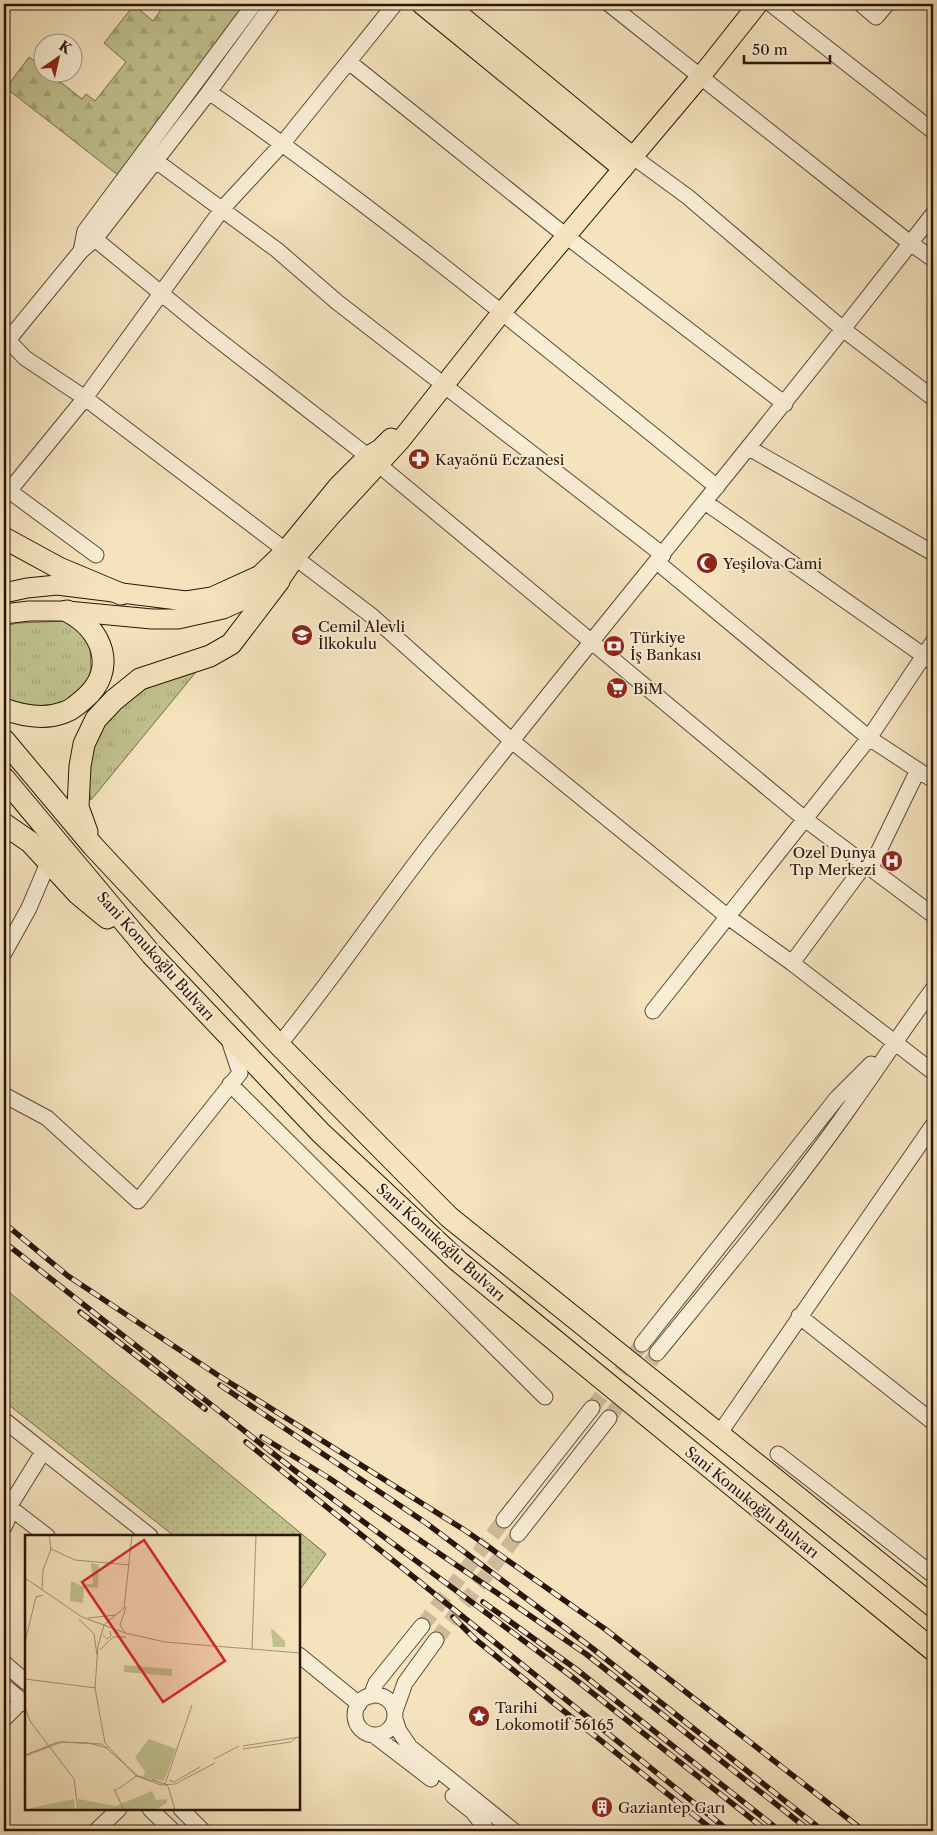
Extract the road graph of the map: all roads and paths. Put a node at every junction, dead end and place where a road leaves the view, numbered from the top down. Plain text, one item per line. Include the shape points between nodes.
1 (254, 4) edge
2 (273, 4) edge
3 (395, 4) edge
4 (421, 4) edge
5 (446, 4) edge
6 (610, 4) edge
7 (742, 4) edge
8 (758, 4) edge
9 (771, 4) edge
10 (861, 4) edge
11 (887, 4) edge
12 (349, 62) junction
13 (696, 72) junction
14 (209, 92) junction
15 (933, 130) edge
16 (283, 143) junction
17 (623, 159) junction
18 (156, 161) junction
19 (222, 208) junction
20 (933, 214) edge
21 (562, 232) junction
22 (96, 239) junction
23 (910, 243) junction
24 (81, 252) junction
25 (933, 259) edge
26 (161, 294) junction
27 (497, 309) junction
28 (844, 330) junction
29 (5, 340) edge
30 (440, 382) junction
31 (85, 398) junction
32 (933, 398) edge
33 (785, 404) junction
34 (749, 448) junction
35 (374, 461) junction
36 (718, 487) junction
37 (6, 489) edge
38 (705, 502) junction
39 (4, 538) edge
40 (933, 553) edge
41 (290, 554) junction
42 (96, 555) dead end
43 (660, 559) junction
44 (279, 581) junction
45 (4, 593) edge
46 (121, 594) junction
47 (68, 611) junction
48 (4, 614) edge
49 (593, 641) junction
50 (933, 642) edge
51 (928, 659) edge
52 (4, 709) edge
53 (869, 738) junction
54 (4, 740) edge
55 (512, 741) junction
56 (918, 770) junction
57 (4, 778) edge
58 (933, 780) edge
59 (806, 820) junction
60 (4, 824) edge
61 (93, 846) junction
62 (48, 863) junction
63 (868, 865) junction
64 (933, 915) edge
65 (728, 917) junction
66 (4, 952) edge
67 (151, 954) junction
68 (792, 963) junction
69 (933, 989) edge
70 (654, 1011) dead end
71 (228, 1036) junction
72 (894, 1042) junction
73 (279, 1046) junction
74 (933, 1072) edge
75 (230, 1084) junction
76 (4, 1095) edge
77 (933, 1125) edge
78 (799, 1316) junction
79 (642, 1344) tunnel mouth
80 (658, 1353) tunnel mouth
81 (545, 1397) dead end
82 (592, 1408) tunnel mouth
83 (609, 1418) tunnel mouth
84 (4, 1420) edge
85 (933, 1422) edge
86 (719, 1434) junction
87 (43, 1452) junction
88 (778, 1454) dead end
89 (6, 1505) edge
90 (504, 1520) tunnel mouth
91 (4, 1527) edge
92 (518, 1534) tunnel mouth
93 (46, 1535) edge
94 (149, 1535) edge
95 (933, 1574) edge
96 (933, 1606) edge
97 (422, 1626) tunnel mouth
98 (436, 1640) tunnel mouth
99 (933, 1650) edge
100 (300, 1657) edge
101 (4, 1663) edge
102 (25, 1681) edge
103 (4, 1686) edge
104 (365, 1700) junction
105 (24, 1702) edge
106 (395, 1715) junction
107 (4, 1719) edge
108 (375, 1736) junction
109 (117, 1810) edge
110 (151, 1810) edge
111 (182, 1810) edge
112 (96, 1831) edge
113 (173, 1831) edge
114 (202, 1831) edge
115 (488, 1831) edge
116 (514, 1831) edge

1 - 24 street via 85,231
2 - 14 street
3 - 12 street
4 - 17 main road
5 - 17 main road
6 - 13 street
7 - 13 main road
8 - 13 main road
9 - 15 street
10 - 11 street via 876,17
12 - 16 street
12 - 21 street
13 - 17 main road
13 - 23 street
14 - 16 street
14 - 18 street
16 - 19 street
16 - 27 street
17 - 21 main road
17 - 28 street via 688,197
18 - 19 street
18 - 22 street
19 - 26 street
19 - 30 street
20 - 23 street
21 - 27 main road
21 - 33 street
22 - 24 street
22 - 26 street
23 - 25 street
23 - 28 street
24 - 29 street
26 - 31 street
26 - 35 street
27 - 30 main road
27 - 36 street
28 - 32 street
28 - 33 street
29 - 31 street via 25,358
30 - 35 main road
30 - 43 street
31 - 37 street
31 - 41 street
33 - 34 street
34 - 36 street
34 - 40 street
35 - 41 main road via 330,516
35 - 49 street
36 - 38 street
37 - 42 street
38 - 43 street
38 - 51 street
39 - 46 highway via 58,568
41 - 44 main road
41 - 46 main road via 260,575 212,597 186,601
41 - 55 street via 372,616
43 - 49 street
43 - 53 street
44 - 47 main road via 223,609 178,619
44 - 61 highway via 231,644 210,656 140,679 96,719 84,744 78,807
45 - 46 main road via 57,585
47 - 48 main road via 29,610
47 - 52 highway via 83,619 100,644 102,664 98,682 86,698 66,712 35,716
49 - 55 street
49 - 59 street
50 - 51 street
51 - 53 street
53 - 56 street
53 - 59 street
54 - 61 highway, Sani Konukoğlu Bulvarı
55 - 65 street
55 - 73 street
56 - 58 street
56 - 63 street
57 - 67 highway, Sani Konukoğlu Bulvarı
59 - 63 street
59 - 65 street
60 - 62 highway via 30,842
61 - 73 highway, Sani Konukoğlu Bulvarı
62 - 66 street via 29,908
62 - 67 highway via 78,894
63 - 64 street
63 - 68 street
65 - 68 street
65 - 70 street
67 - 71 highway, Sani Konukoğlu Bulvarı
68 - 72 street
69 - 72 street
71 - 75 street via 240,1073
71 - 99 highway, Sani Konukoğlu Bulvarı via 321,1133 458,1261
72 - 74 street
72 - 79 street via 837,1098
72 - 80 street via 850,1108
73 - 86 highway, Sani Konukoğlu Bulvarı via 449,1217
75 - 76 street via 138,1201 47,1118
75 - 81 street
77 - 78 street
78 - 85 street
78 - 86 street
82 - 90 street
83 - 92 street
84 - 87 street
86 - 96 highway, Sani Konukoğlu Bulvarı
87 - 89 street
87 - 94 street
88 - 95 street
89 - 91 street
89 - 93 street
97 - 104 street
98 - 106 street via 405,1683
100 - 104 street
101 - 102 street
103 - 105 street
104 - 106 street via 384,1697
104 - 108 street via 355,1714 358,1727
105 - 107 street
106 - 108 street via 388,1731
106 - 116 street via 399,1731 410,1747
108 - 115 street via 472,1811
109 - 112 street
110 - 113 street
111 - 114 street

